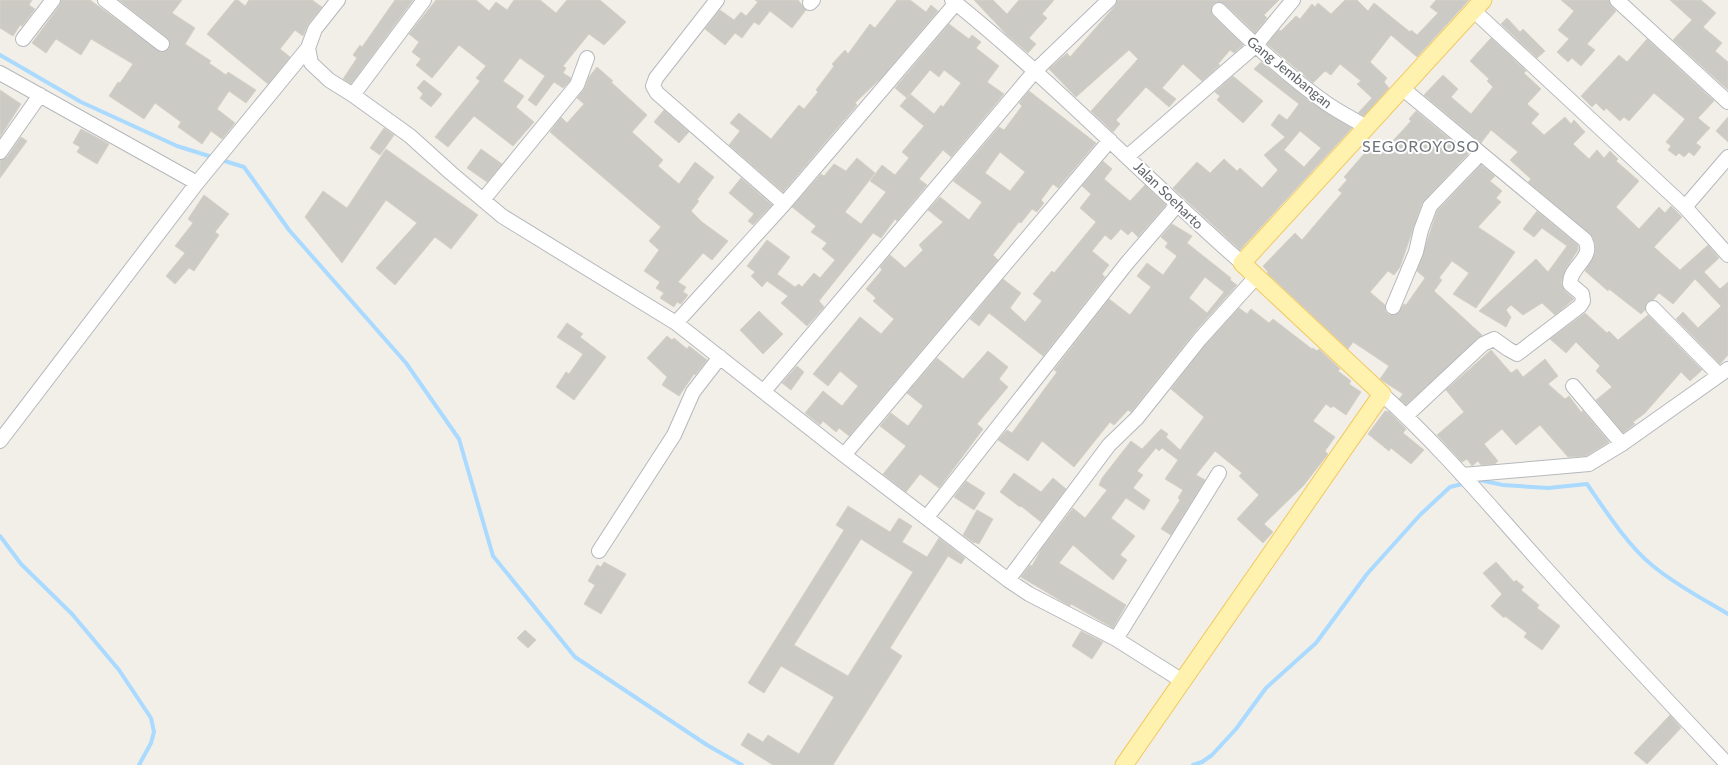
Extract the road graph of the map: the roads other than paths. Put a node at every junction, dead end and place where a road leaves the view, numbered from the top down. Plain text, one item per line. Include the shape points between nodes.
1 (53, 0) edge
2 (105, 0) edge
3 (338, 0) edge
4 (424, 0) edge
5 (717, 0) edge
6 (1109, 0) edge
7 (1293, 0) edge
8 (1617, 0) edge
9 (954, 2) edge
10 (1478, 5) edge
11 (1219, 10) dead end
12 (24, 39) dead end
13 (162, 44) dead end
14 (1255, 46) junction
15 (308, 48) junction
16 (587, 58) dead end
17 (1036, 71) junction
18 (2, 78) edge
19 (1402, 88) junction
20 (40, 95) junction
21 (353, 95) junction
22 (1728, 102) edge
23 (1366, 127) junction
24 (1110, 140) junction
25 (0, 152) edge
26 (1480, 154) junction
27 (1128, 156) junction
28 (1728, 157) edge
29 (200, 179) junction
30 (483, 200) junction
31 (784, 204) junction
32 (1176, 206) junction
33 (1685, 207) junction
34 (1728, 255) edge
35 (1242, 263) junction
36 (1256, 277) junction
37 (1393, 307) dead end
38 (1653, 308) dead end
39 (676, 323) junction
40 (720, 357) junction
41 (1724, 372) edge
42 (1573, 386) dead end
43 (764, 391) junction
44 (1382, 394) junction
45 (1406, 416) junction
46 (0, 441) edge
47 (1622, 444) junction
48 (844, 455) junction
49 (1219, 473) dead end
50 (1462, 475) junction
51 (927, 517) junction
52 (599, 551) dead end
53 (1008, 580) junction
54 (1116, 639) junction
55 (1182, 680) junction
56 (1124, 765) edge
57 (1728, 765) edge

1 - 12 street
2 - 13 street
3 - 15 street via 315,29
4 - 21 street
5 - 31 street via 656,78 653,86 710,141
6 - 17 street
7 - 14 street
8 - 22 street
9 - 17 street, Jalan Soeharto
9 - 31 street
10 - 19 main road
10 - 33 street
11 - 14 street, Gang Jembangan
14 - 23 street, Gang Jembangan via 1328,105
14 - 27 street
15 - 21 street via 311,63 329,80
15 - 29 street
16 - 30 street via 577,85
17 - 24 street, Jalan Soeharto
17 - 43 street
18 - 20 street
19 - 23 main road
19 - 26 street
20 - 25 street
20 - 29 street
21 - 30 street via 410,136
23 - 35 main road
24 - 27 street, Jalan Soeharto
24 - 48 street
26 - 37 street via 1430,206 1416,252
26 - 45 street via 1585,240 1589,247 1588,254 1569,277 1570,284 1582,294 1583,301 1580,306 1517,354 1494,339 1483,344
27 - 32 street, Jalan Soeharto
28 - 33 street
29 - 46 street
30 - 39 street via 502,216
31 - 39 street
32 - 35 street, Jalan Soeharto
32 - 51 street via 1127,263
33 - 34 street
35 - 36 main road, Jalan Soeharto
36 - 44 main road, Jalan Soeharto
36 - 53 street via 1200,339 1137,418 1118,434
38 - 41 street
39 - 40 street
40 - 43 street
40 - 52 street via 693,392 674,435
41 - 47 street
42 - 47 street
43 - 48 street
44 - 45 street
44 - 55 main road
45 - 50 street
47 - 50 street via 1589,464 1578,467
48 - 51 street
49 - 54 street
50 - 57 street
51 - 53 street
53 - 54 street
54 - 55 street
55 - 56 main road

